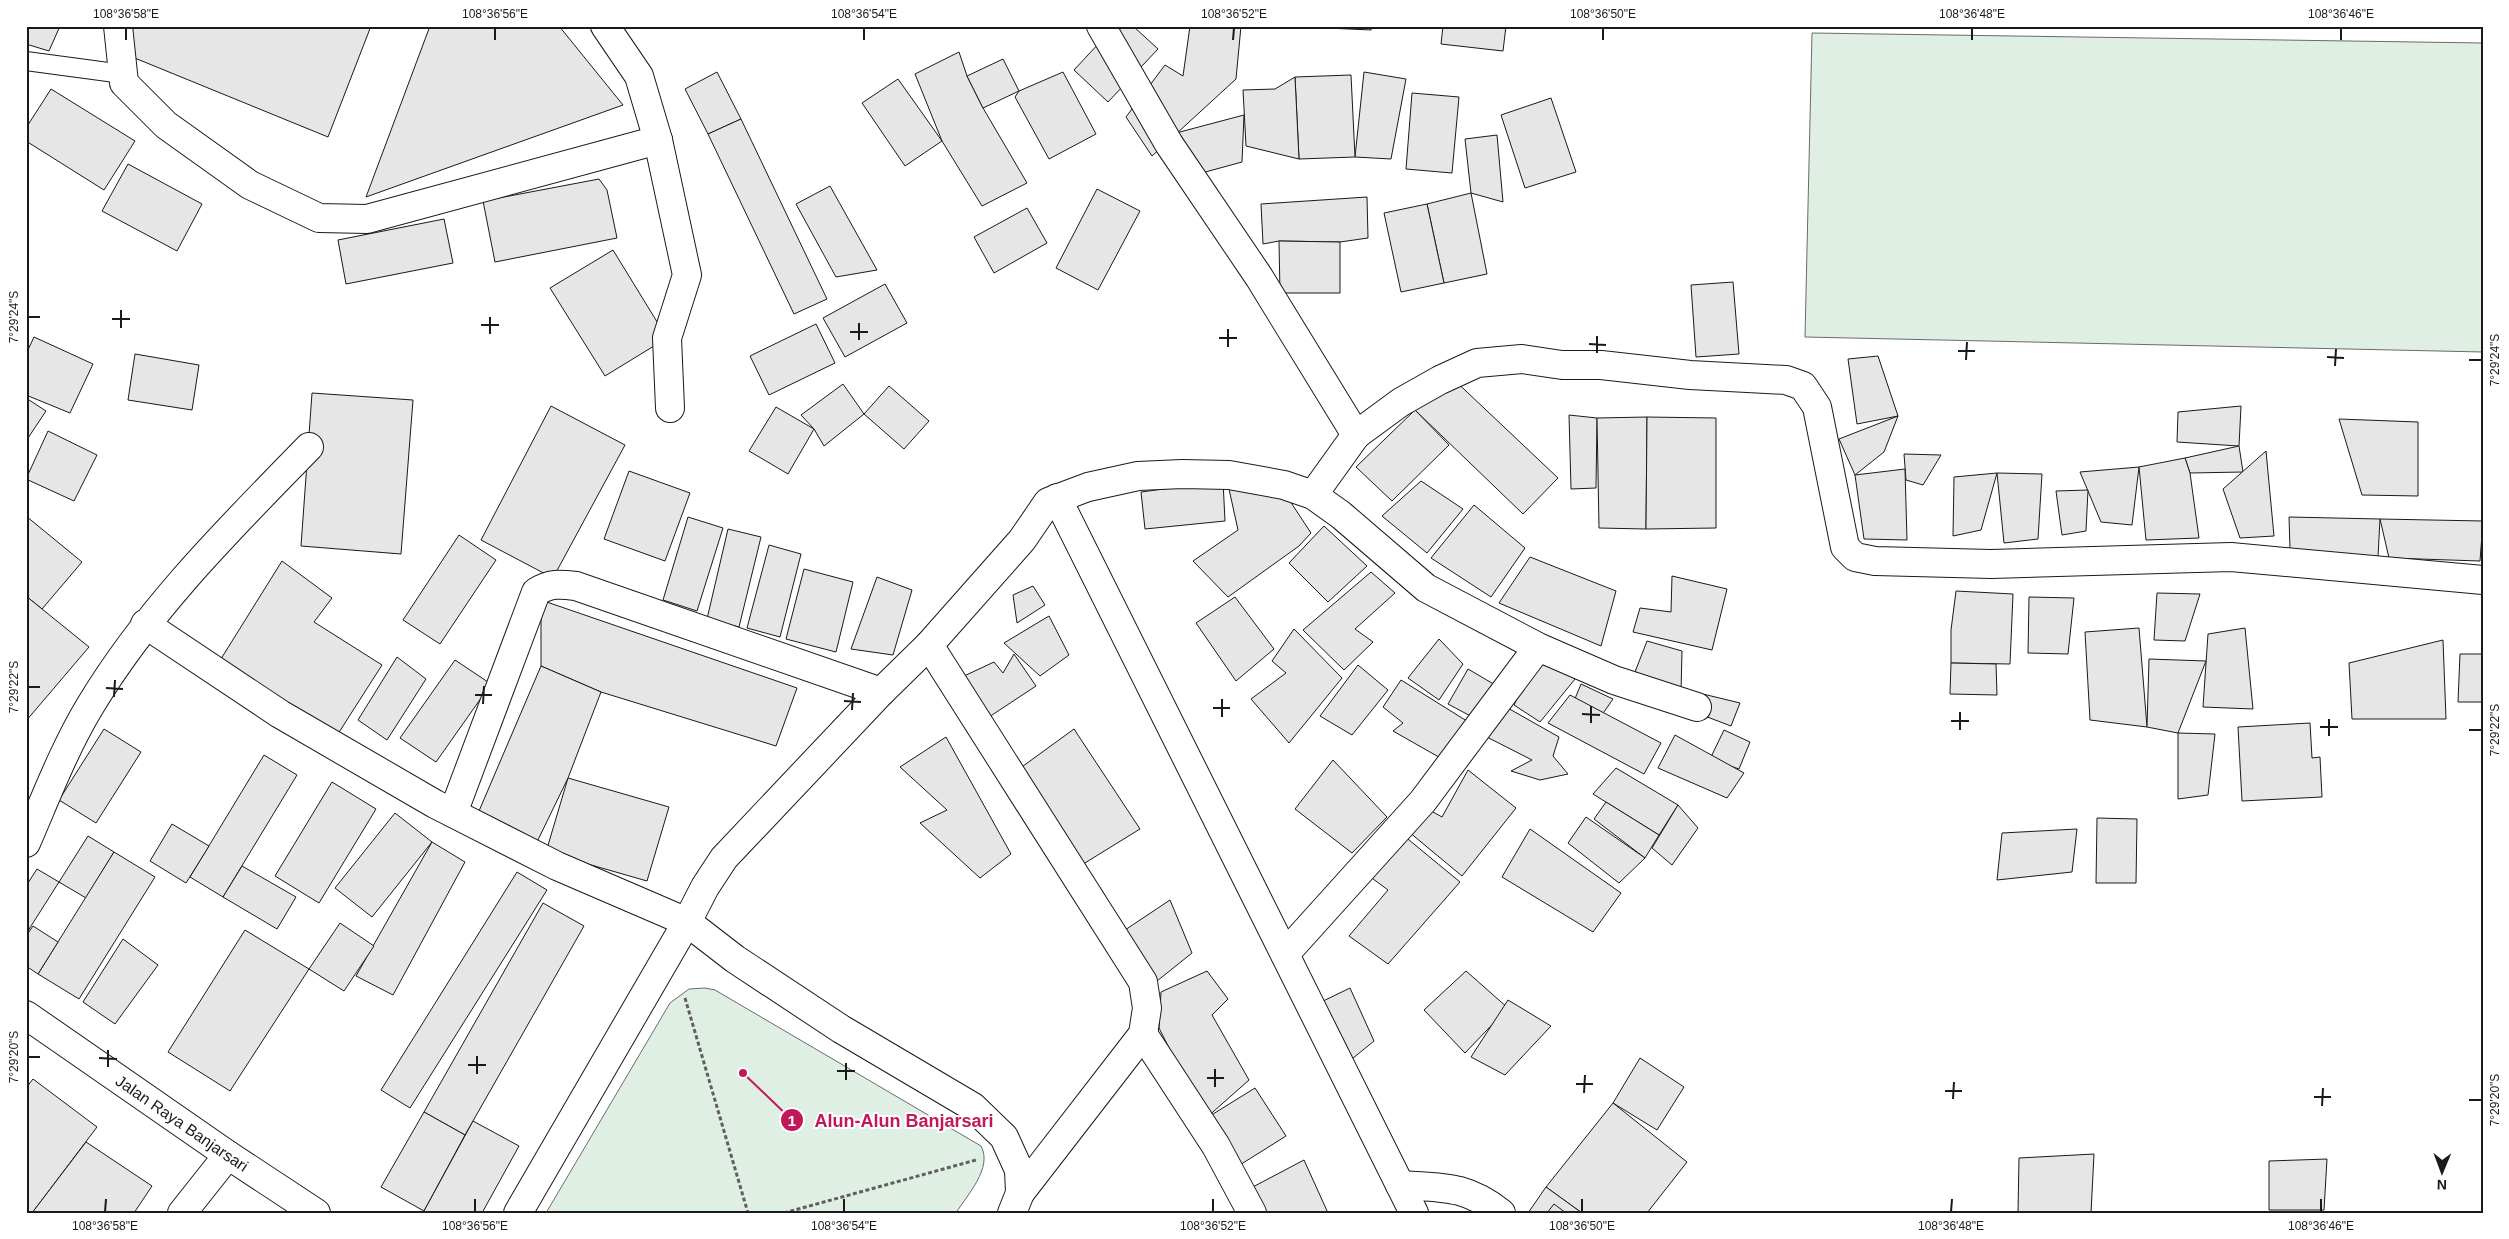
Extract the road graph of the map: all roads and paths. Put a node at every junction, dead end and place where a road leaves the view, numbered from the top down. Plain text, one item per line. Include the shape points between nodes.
1 (118, 26) edge
2 (605, 26) edge
3 (1101, 26) edge
4 (26, 61) edge
5 (123, 74) junction
6 (658, 140) junction
7 (670, 408) dead end
8 (1356, 435) junction
9 (310, 447) dead end
10 (1313, 495) junction
11 (1057, 498) junction
12 (2483, 580) edge
13 (145, 624) junction
14 (929, 645) junction
15 (1538, 647) junction
16 (881, 692) junction
17 (1696, 707) dead end
18 (453, 813) junction
19 (26, 843) edge
20 (687, 922) junction
21 (670, 950) junction
22 (1285, 954) junction
23 (26, 1014) edge
24 (1143, 1034) junction
25 (1010, 1150) junction
26 (228, 1155) junction
27 (1400, 1186) junction
28 (1016, 1203) edge
29 (182, 1213) edge
30 (316, 1213) edge
31 (518, 1213) edge
32 (748, 1213) edge
33 (784, 1213) edge
34 (1252, 1213) edge
35 (1414, 1213) edge
36 (1501, 1213) edge

1 - 5 main road
2 - 6 main road via 639,76
3 - 8 main road via 1169,144 1260,277
4 - 5 lane
5 - 6 main road via 124,83 166,125 250,185 320,218 367,219
6 - 7 main road via 687,275 667,338
8 - 10 main road
8 - 12 main road via 1402,402 1477,363 1522,359 1562,365 1602,365 1690,375 1786,380 1803,386 1817,407 1845,547 1855,557 1874,561 1991,564 2232,557
9 - 13 main road via 204,556
10 - 11 main road via 1284,485 1229,475 1182,474 1138,476
10 - 15 main road via 1426,588
11 - 14 main road via 1048,502 1022,540
11 - 22 main road
13 - 18 main road via 280,714
13 - 19 main road via 72,739
14 - 16 main road
14 - 24 main road via 1143,982 1147,1008
15 - 17 main road via 1614,680
15 - 22 main road via 1423,801
16 - 18 main road via 576,586 546,586 536,592
16 - 20 main road via 724,858 704,887
18 - 20 main road via 557,866
20 - 21 main road
20 - 25 main road via 735,959 841,1029 973,1107 1004,1137
21 - 31 main road
21 - 32 path
22 - 27 main road
23 - 26 main road, Jalan Raya Banjarsari
24 - 28 main road
24 - 34 main road via 1216,1146
25 - 28 main road via 1019,1170
25 - 33 path
26 - 29 main road
26 - 30 main road, Jalan Raya Banjarsari
27 - 35 main road
27 - 36 main road via 1457,1188 1474,1194

